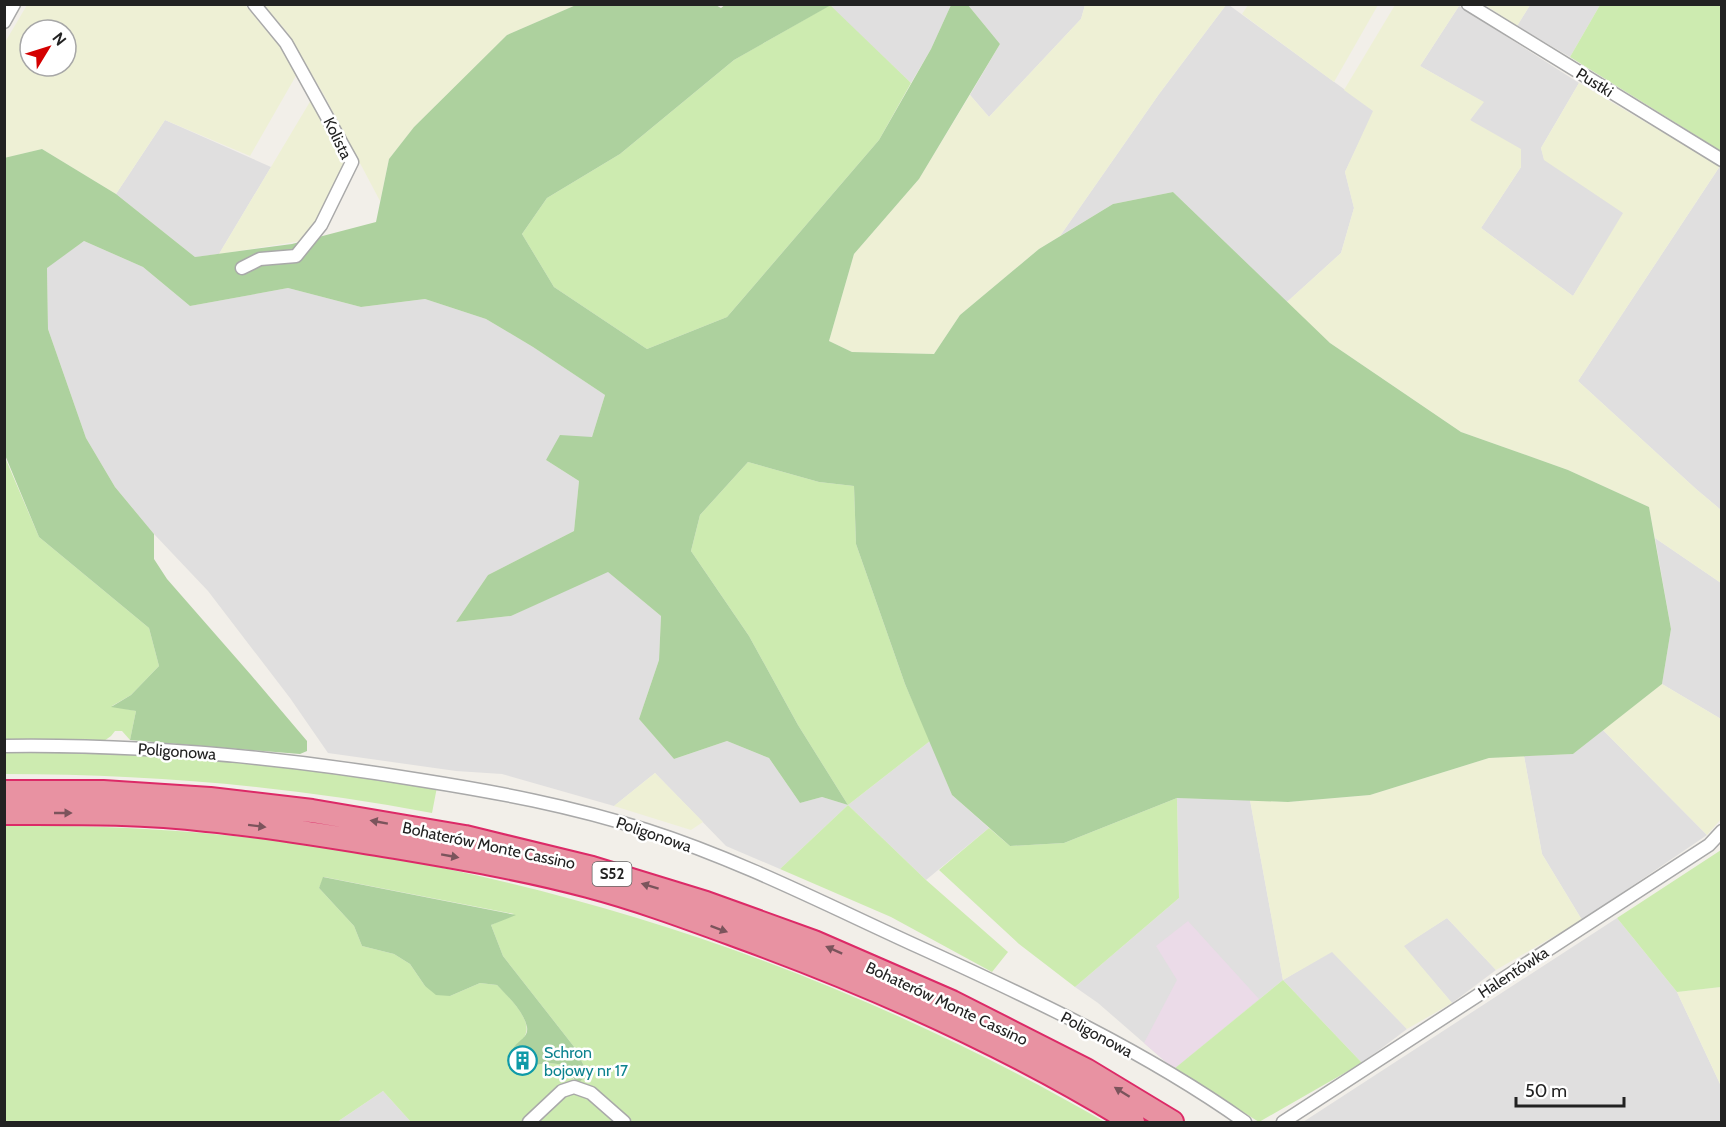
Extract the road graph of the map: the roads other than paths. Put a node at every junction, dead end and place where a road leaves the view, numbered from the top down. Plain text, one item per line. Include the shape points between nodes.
1 (14, 4) edge
2 (254, 4) edge
3 (1468, 4) edge
4 (4, 22) edge
5 (1722, 160) edge
6 (242, 268) dead end
7 (4, 747) edge
8 (4, 792) edge
9 (4, 813) edge
10 (1722, 831) edge
11 (529, 1122) edge
12 (624, 1122) edge
13 (1133, 1122) edge
14 (1172, 1122) edge
15 (1245, 1122) edge
16 (1283, 1122) edge

1 - 4 street
2 - 6 street, Kolista via 286,43 352,162 321,225 296,256 260,259
3 - 5 street, Pustki
7 - 15 street, Poligonowa via 119,747 329,765 520,796 638,828 759,874 1029,997 1139,1056
14 -> 8 highway, Bohaterów Monte Cassino / S52 via 1086,1070 952,1002 814,942 592,867 465,837 312,811 103,792
9 -> 13 highway, Bohaterów Monte Cassino / S52 via 205,819 458,857 588,886 806,961 931,1015 1075,1087
10 - 16 street, Halentówka via 1709,845
11 - 12 street via 562,1091 574,1087 591,1093

